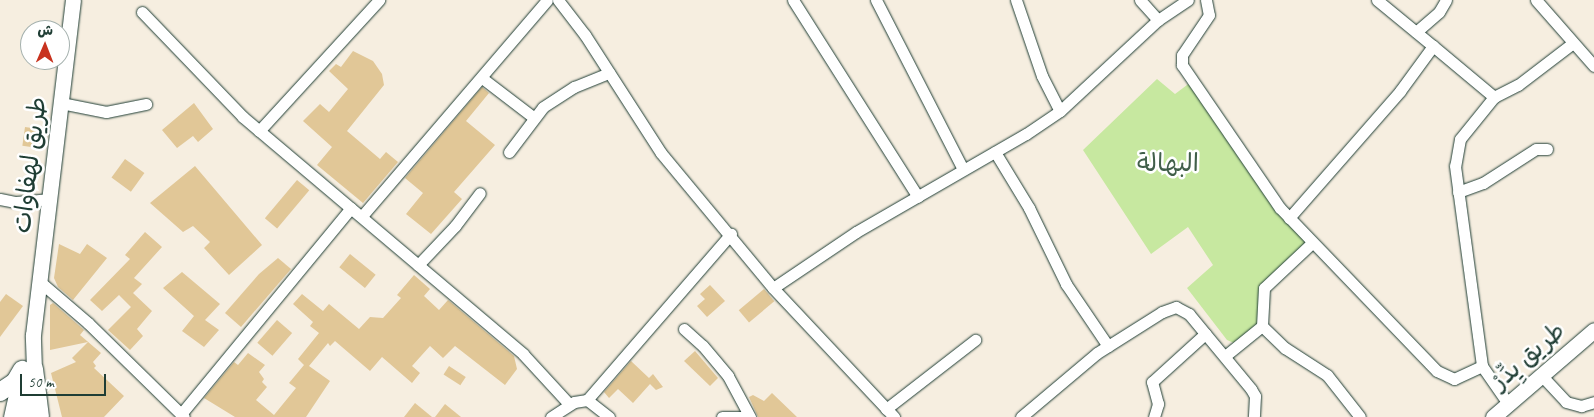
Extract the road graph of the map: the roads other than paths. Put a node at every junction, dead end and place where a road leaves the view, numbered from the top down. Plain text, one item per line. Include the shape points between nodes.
1 (73, 0) edge
2 (379, 0) edge
3 (547, 0) edge
4 (558, 0) edge
5 (793, 0) edge
6 (876, 0) edge
7 (1016, 0) edge
8 (1140, 0) edge
9 (1188, 0) edge
10 (1206, 0) edge
11 (1377, 0) edge
12 (1446, 0) edge
13 (1536, 0) edge
14 (142, 12) dead end
15 (1158, 20) junction
16 (1416, 32) junction
17 (1572, 43) junction
18 (1433, 46) junction
19 (1594, 66) edge
20 (609, 73) junction
21 (482, 78) junction
22 (1494, 97) junction
23 (61, 103) junction
24 (146, 104) dead end
25 (1060, 111) junction
26 (533, 117) junction
27 (259, 131) junction
28 (1546, 149) dead end
29 (509, 152) dead end
30 (995, 152) junction
31 (962, 169) junction
32 (1458, 192) junction
33 (480, 193) dead end
34 (918, 197) junction
35 (51, 199) junction
36 (0, 200) edge
37 (351, 208) junction
38 (362, 216) junction
39 (1290, 218) junction
40 (731, 234) junction
41 (1312, 243) junction
42 (418, 265) junction
43 (39, 280) junction
44 (773, 288) junction
45 (1262, 326) junction
46 (684, 329) dead end
47 (1594, 330) edge
48 (1204, 334) junction
49 (975, 340) dead end
50 (1108, 346) junction
51 (1225, 356) junction
52 (1482, 366) junction
53 (28, 369) junction
54 (1542, 376) junction
55 (0, 392) edge
56 (587, 400) junction
57 (1594, 402) edge
58 (569, 404) junction
59 (1508, 405) junction
60 (890, 413) edge
61 (183, 416) edge
62 (10, 417) edge
63 (24, 417) edge
64 (40, 417) edge
65 (550, 417) edge
66 (609, 417) edge
67 (722, 417) edge
68 (746, 417) edge
69 (750, 417) edge
70 (1021, 417) edge
71 (1154, 417) edge
72 (1254, 417) edge
73 (1360, 417) edge
74 (1494, 417) edge

1 - 23 street, طريق لهفاوات
2 - 27 street
3 - 21 street
4 - 20 street
5 - 34 street
6 - 31 street
7 - 25 street via 1042,76
8 - 15 street
9 - 15 street
10 - 39 street via 1209,15 1182,55 1182,65 1245,160
11 - 16 street
12 - 16 street via 1439,12
13 - 17 street
14 - 27 street
15 - 25 street
16 - 18 street
17 - 19 street
17 - 22 street via 1518,85
18 - 22 street
18 - 39 street via 1395,98
20 - 26 street via 574,87
20 - 40 street via 661,153
21 - 26 street
21 - 38 street
22 - 32 street via 1460,140 1455,166
23 - 24 street via 106,112
23 - 35 street, طريق لهفاوات
25 - 30 street
26 - 29 street
27 - 37 street
28 - 32 street via 1536,149 1483,183
30 - 31 street
30 - 50 street via 1029,208 1066,284
31 - 34 street
32 - 52 street
33 - 42 street via 455,226
34 - 44 street via 856,232
35 - 36 street
35 - 43 street, طريق لهفاوات
37 - 38 street
37 - 61 street
38 - 42 street
39 - 41 street
40 - 44 street
40 - 56 street
41 - 45 street via 1264,288
41 - 52 street via 1443,376 1460,378
42 - 58 street via 523,354
43 - 53 street, طريق لهفاوات
43 - 61 street
44 - 60 street
45 - 51 street
45 - 73 street via 1285,348 1323,372
46 - 69 street via 728,376
47 - 54 street, طريق يِدِّرْ
48 - 50 street via 1189,314 1176,307 1162,312
48 - 51 street
48 - 71 street via 1152,382 1158,404
49 - 60 street
50 - 70 street
51 - 72 street via 1254,394
52 - 59 street
53 - 55 main road
53 - 62 street, طريق لهفاوات
53 - 63 street, طريق لهفاوات
53 - 64 main road
54 - 57 street via 1566,402 1581,406
54 - 59 street, طريق يِدِّرْ
56 - 58 street
56 - 66 street
58 - 65 street
59 - 74 street, طريق يِدِّرْ
67 - 68 street

